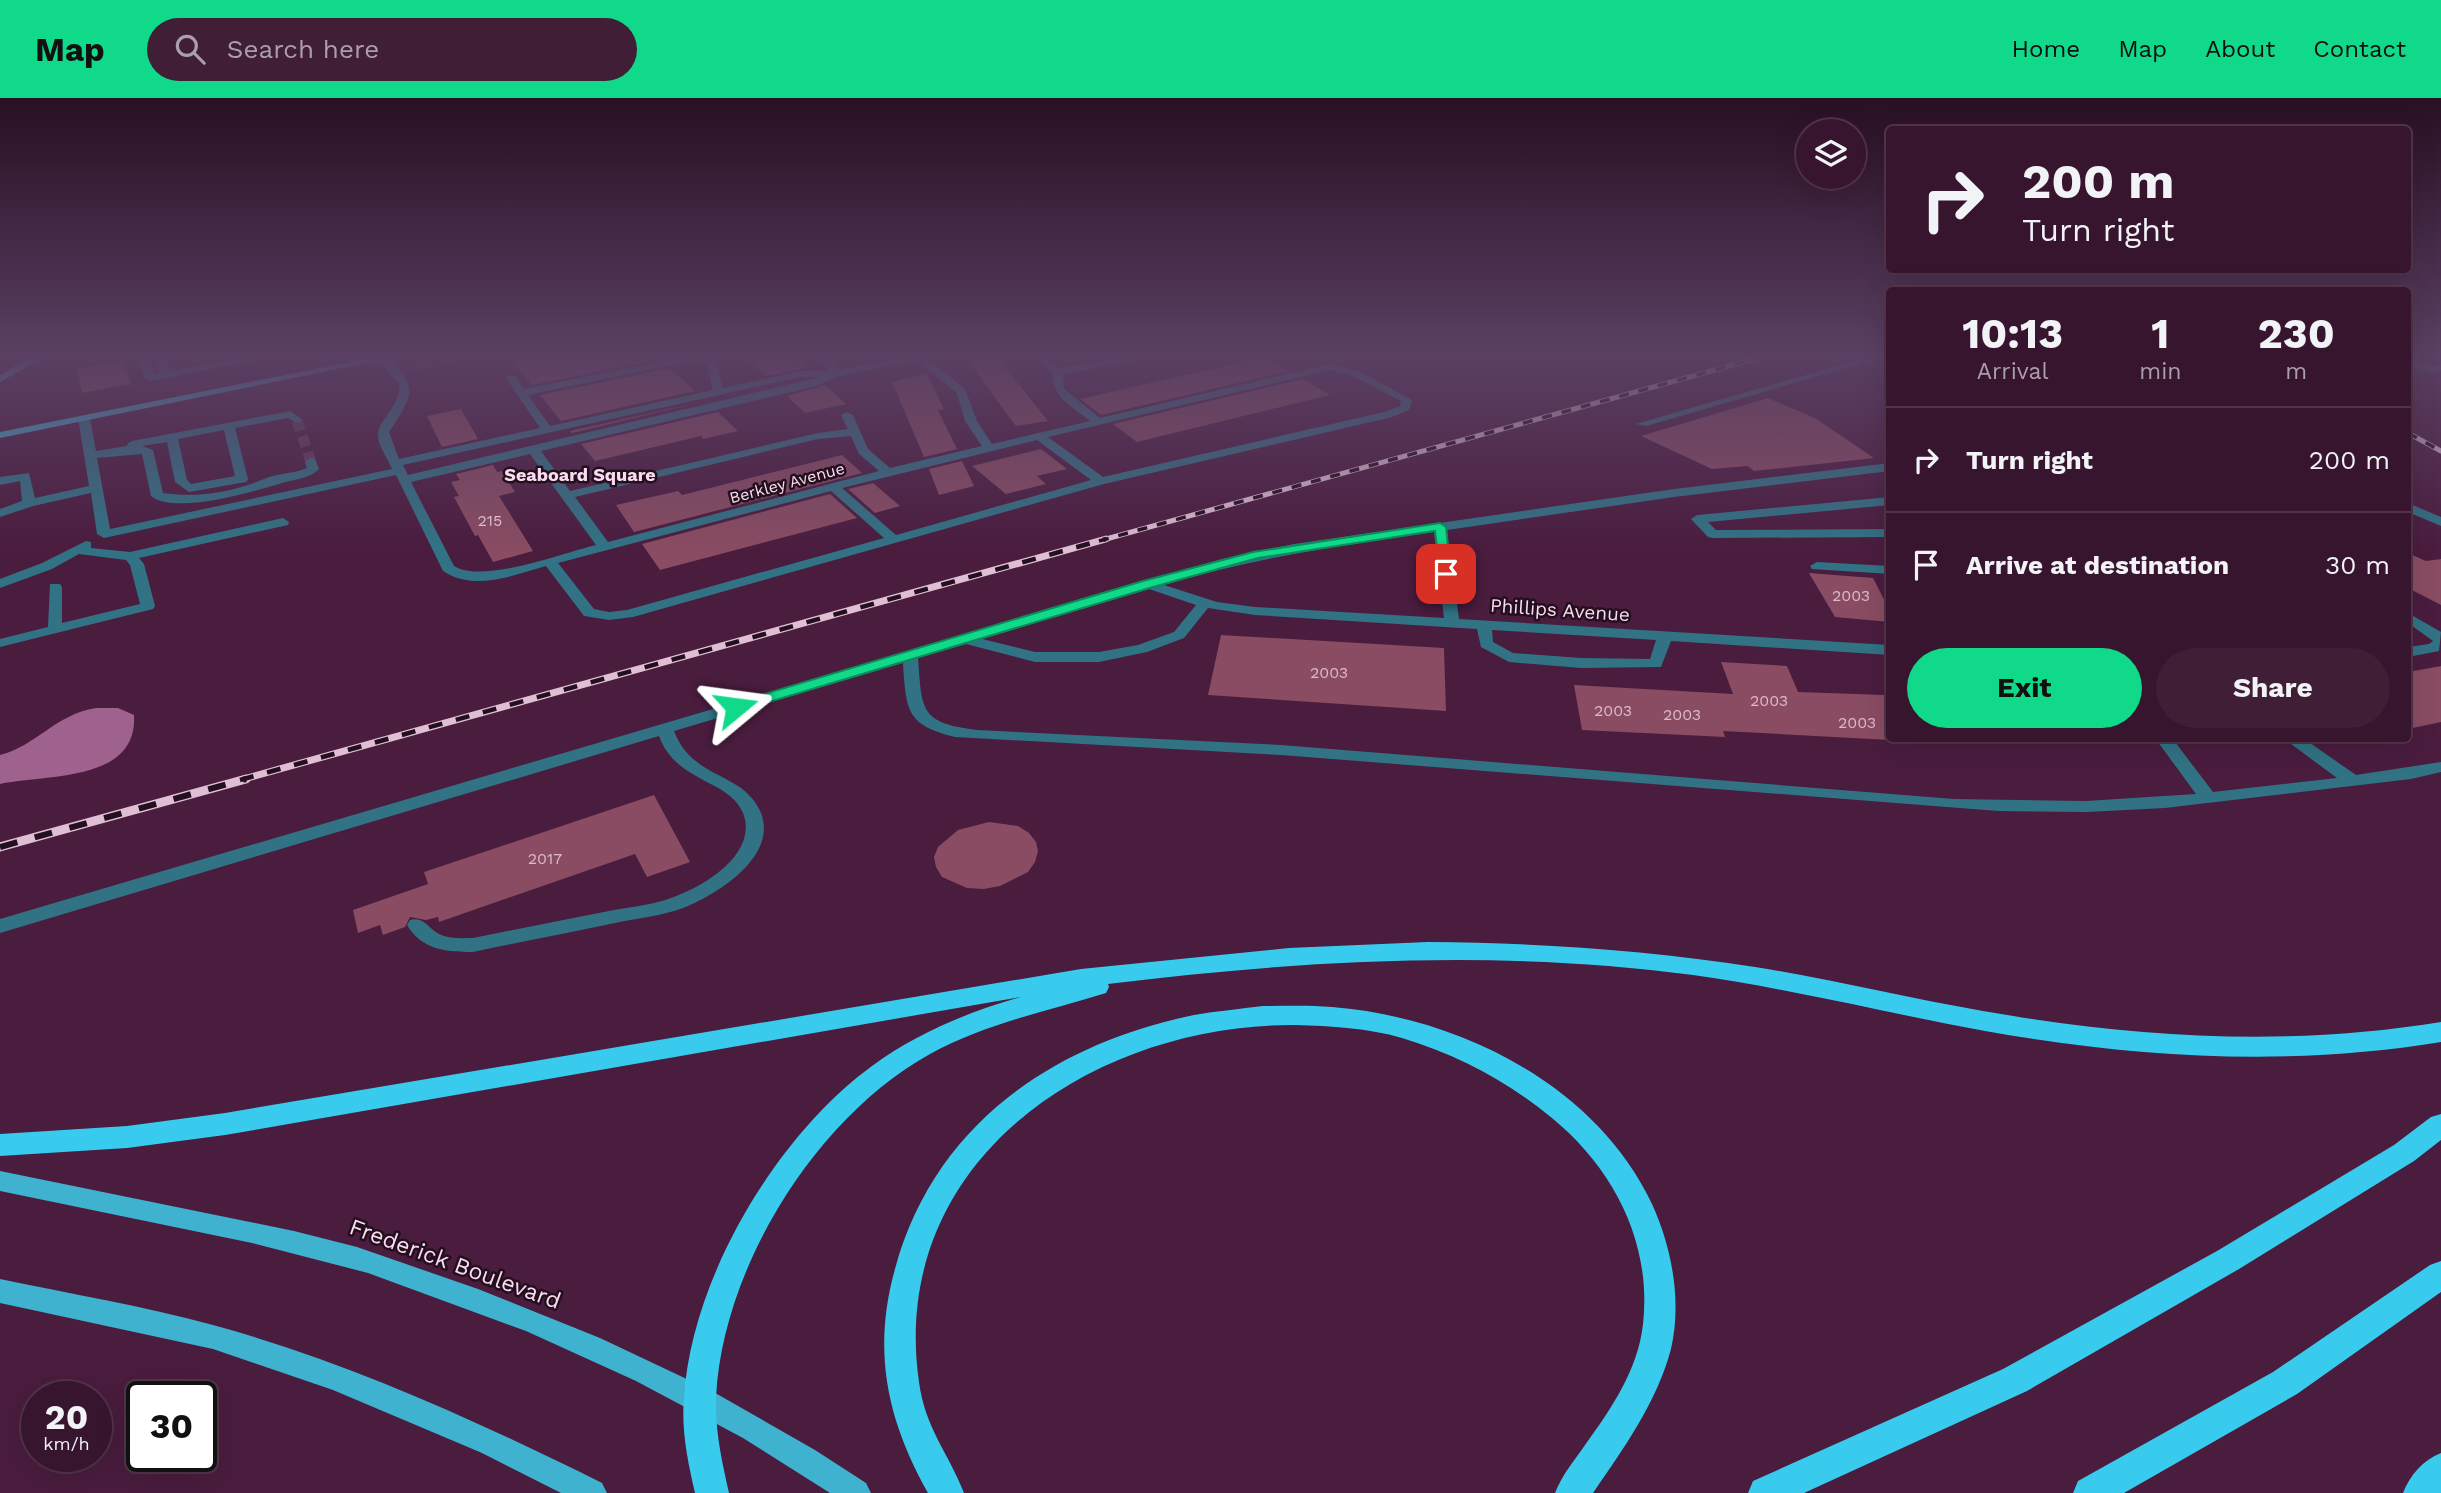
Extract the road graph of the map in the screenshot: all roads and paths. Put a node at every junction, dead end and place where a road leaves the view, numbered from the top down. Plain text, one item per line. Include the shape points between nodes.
1 (35, 421) edge
2 (69, 421) edge
3 (84, 421) edge
4 (254, 421) edge
5 (390, 421) edge
6 (542, 421) edge
7 (584, 421) edge
8 (653, 421) edge
9 (850, 421) edge
10 (971, 421) edge
11 (1102, 421) edge
12 (1361, 421) edge
13 (1652, 421) edge
14 (1098, 422) joint
15 (1642, 424) dead end
16 (0, 426) edge
17 (229, 426) junction
18 (547, 429) junction
19 (855, 432) junction
20 (0, 435) edge
21 (1039, 436) junction
22 (172, 437) junction
23 (989, 448) junction
24 (533, 449) junction
25 (122, 450) junction
26 (90, 456) junction
27 (1886, 467) edge
28 (399, 471) junction
29 (888, 472) junction
30 (242, 479) junction
31 (0, 481) edge
32 (1101, 481) junction
33 (834, 487) junction
34 (96, 488) junction
35 (567, 495) junction
36 (1886, 501) edge
37 (29, 503) junction
38 (2411, 508) edge
39 (0, 513) edge
40 (283, 522) dead end
41 (2441, 522) edge
42 (1440, 527) junction
43 (1886, 533) edge
44 (104, 534) junction
45 (892, 538) junction
46 (606, 547) junction
47 (76, 550) junction
48 (130, 556) junction
49 (549, 561) junction
50 (1817, 566) dead end
51 (1886, 570) edge
52 (0, 584) edge
53 (1148, 584) junction
54 (55, 587) dead end
55 (1205, 603) junction
56 (2411, 619) edge
57 (1452, 622) junction
58 (1484, 624) junction
59 (55, 630) junction
60 (1665, 636) junction
61 (964, 639) junction
62 (2441, 641) edge
63 (0, 643) edge
64 (1886, 650) edge
65 (2411, 652) edge
66 (910, 655) junction
67 (665, 728) junction
68 (2166, 742) edge
69 (2297, 742) edge
70 (2441, 767) edge
71 (2353, 781) junction
72 (2208, 798) junction
73 (417, 925) dead end
74 (0, 926) edge
75 (1183, 965) junction
76 (2441, 1032) edge
77 (2441, 1125) edge
78 (0, 1145) edge
79 (0, 1181) edge
80 (2441, 1275) edge
81 (0, 1291) edge
82 (700, 1399) junction
83 (2441, 1470) edge
84 (592, 1493) edge
85 (712, 1493) edge
86 (856, 1493) edge
87 (947, 1493) edge
88 (1572, 1493) edge
89 (1765, 1493) edge
90 (2090, 1493) edge
91 (2420, 1493) edge

1 - 16 main road
2 - 20 main road
3 - 26 street
4 - 17 street
5 - 28 street via 383,432
6 - 18 street
7 - 18 street
8 - 24 street
9 - 19 street
10 - 23 street
11 - 14 street, Berkley Avenue
12 - 32 street, Berkley Avenue
13 - 15 street
14 - 21 street, Berkley Avenue
17 - 22 street
17 - 30 street
18 - 28 street
19 - 29 street via 863,451
19 - 35 street via 818,436
21 - 23 street, Berkley Avenue
21 - 32 street
22 - 25 street
22 - 30 street via 181,482 189,488
23 - 29 street, Berkley Avenue
24 - 28 street
24 - 35 street
25 - 26 street
25 - 30 street via 147,450 157,496 174,499 258,487 299,476 313,469 312,463
26 - 34 street
27 - 42 street
28 - 44 street
28 - 49 street, Berkley Avenue via 448,568 459,577 475,578
29 - 33 street, Berkley Avenue
31 - 37 street via 25,476
32 - 45 street
33 - 45 street
33 - 46 street, Berkley Avenue
34 - 37 street
34 - 44 street
35 - 46 street
36 - 43 street via 1697,519 1713,534
37 - 39 street
38 - 41 street
40 - 48 street
42 - 53 street via 1257,554
42 - 57 street
44 - 47 street
45 - 49 street via 609,616 589,613
46 - 49 street, Berkley Avenue
47 - 48 street
47 - 52 street
48 - 59 street via 137,564 148,606
50 - 51 street
53 - 55 street, Phillips Avenue
53 - 61 street
54 - 59 street
55 - 57 street, Phillips Avenue via 1255,611
55 - 61 street via 1178,635 1142,649 1100,657 1035,657
56 - 62 street
57 - 58 street, Phillips Avenue
58 - 60 street, Phillips Avenue
58 - 60 street via 1486,644 1509,657 1581,663 1656,664
59 - 63 street
60 - 64 street, Phillips Avenue
61 - 66 street
62 - 65 street via 2434,648
66 - 67 street
66 - 72 street via 914,707 936,727 955,733 1281,750 1954,804 2129,805
67 - 73 street via 678,758 697,774 733,791 755,820 753,842 728,876 675,904 473,945 429,939
67 - 74 street
68 - 72 street
69 - 71 street
70 - 71 street
71 - 72 street
75 - 76 highway via 1320,954 1526,952 1748,974 1993,1023 2114,1041 2213,1048 2327,1048
75 - 78 highway via 1067,980 226,1124 127,1137
75 - 82 highway via 1005,1011 958,1028 902,1059 847,1101 806,1144 770,1192 742,1246 712,1326
77 - 89 highway via 2404,1153 2228,1261 2015,1380
79 - 82 main road, Frederick Boulevard via 228,1225 339,1253 477,1299 616,1357
80 - 90 highway via 2285,1383
81 - 84 main road via 213,1337 336,1378 492,1443
82 - 85 highway via 702,1446
82 - 86 main road, Frederick Boulevard
83 - 91 highway
87 - 88 highway via 916,1434 902,1376 900,1319 913,1252 932,1204 960,1160 998,1120 1041,1087 1089,1060 1140,1038 1182,1027 1280,1014 1388,1025 1438,1038 1487,1059 1533,1085 1567,1112 1623,1175 1644,1218 1657,1266 1659,1326 1647,1375 1622,1421

